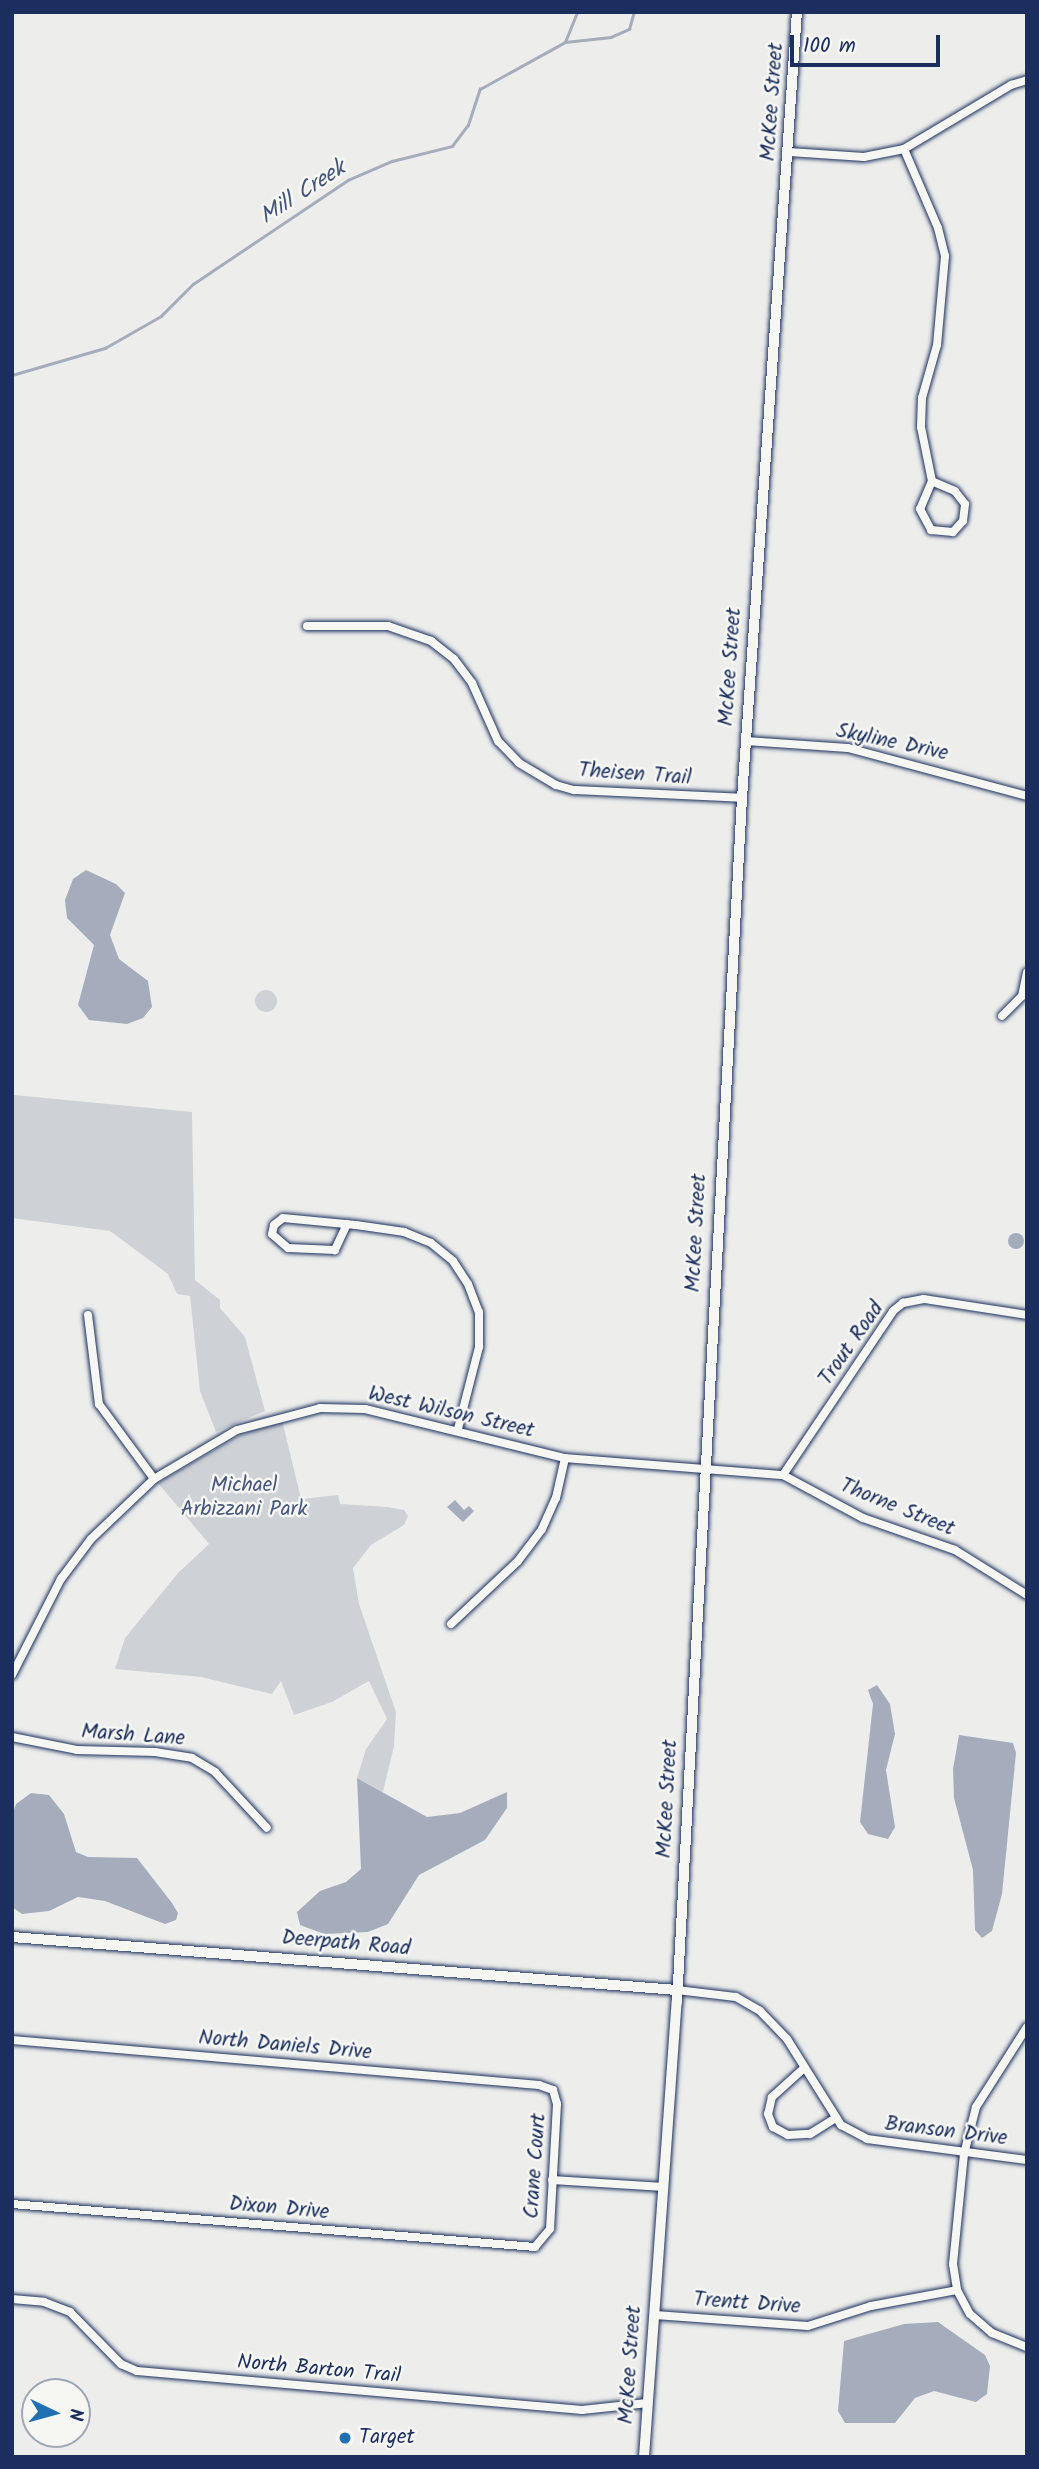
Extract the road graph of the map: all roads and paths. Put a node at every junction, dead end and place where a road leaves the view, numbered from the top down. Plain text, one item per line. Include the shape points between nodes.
1 (797, 12) edge
2 (1027, 80) edge
3 (904, 149) junction
4 (789, 152) junction
5 (932, 481) junction
6 (307, 626) dead end
7 (746, 741) junction
8 (1027, 796) edge
9 (742, 799) junction
10 (1027, 974) edge
11 (1002, 1016) dead end
12 (347, 1224) junction
13 (1027, 1314) edge
14 (88, 1315) dead end
15 (458, 1429) junction
16 (565, 1458) junction
17 (706, 1472) junction
18 (783, 1475) junction
19 (154, 1479) junction
20 (1025, 1591) edge
21 (451, 1625) dead end
22 (12, 1675) edge
23 (12, 1737) edge
24 (267, 1828) dead end
25 (12, 1937) edge
26 (677, 1990) junction
27 (1027, 2027) edge
28 (12, 2040) edge
29 (803, 2069) junction
30 (553, 2090) joint
31 (836, 2118) junction
32 (964, 2154) junction
33 (1027, 2160) edge
34 (552, 2180) junction
35 (664, 2187) junction
36 (12, 2204) edge
37 (542, 2244) joint
38 (957, 2290) junction
39 (12, 2299) edge
40 (655, 2315) junction
41 (1027, 2347) edge
42 (648, 2403) junction
43 (644, 2457) edge

1 - 4 street, McKee Street
2 - 3 street
3 - 4 street via 864,157
3 - 5 street via 945,256 937,345 922,398 921,427
4 - 7 street, McKee Street via 768,391
5 - 5 street via 922,499 921,517 936,533 953,532 963,521 965,504 955,491
6 - 9 street, Theisen Trail via 388,626 431,641 454,659 472,683 498,741 519,763 556,785 574,790
7 - 8 street, Skyline Drive via 848,748
7 - 9 street, McKee Street
9 - 17 street, McKee Street
10 - 11 street via 1022,996
12 - 12 street via 283,1218 272,1234 288,1248 335,1250
12 - 15 street via 404,1232 430,1243 453,1261 468,1284 479,1312 479,1347
13 - 18 street, Trout Road via 924,1298 903,1303 893,1311
14 - 19 street via 99,1404
15 - 16 street, West Wilson Street
15 - 19 street, West Wilson Street via 365,1409 298,1411 237,1430
16 - 17 street, West Wilson Street
16 - 21 street via 556,1498 542,1529 519,1561
17 - 18 street, Thorne Street
17 - 26 street, McKee Street
18 - 20 street, Thorne Street via 863,1518 955,1550
19 - 22 street, West Wilson Street via 91,1539 61,1579
23 - 24 street, Marsh Lane via 77,1750 192,1758 210,1767
25 - 26 street, Deerpath Road
26 - 29 street, Branson Drive via 719,1993 748,2003 774,2022
26 - 35 street, McKee Street
27 - 32 street via 976,2107
28 - 30 street, North Daniels Drive via 539,2085
29 - 31 street, Branson Drive
29 - 31 street via 772,2097 768,2114 773,2127 789,2135 810,2134
30 - 34 street, Crane Court via 557,2104
31 - 32 street, Branson Drive via 867,2139
32 - 33 street, Branson Drive
32 - 38 street via 953,2264
34 - 35 street
34 - 37 street, Crane Court via 550,2229
35 - 40 street, McKee Street
36 - 37 street, Dixon Drive via 528,2248
38 - 40 street, Trentt Drive via 870,2306 808,2326
38 - 41 street via 970,2314 992,2333
39 - 42 street, North Barton Trail via 44,2302 70,2312 121,2364 137,2371 582,2410
40 - 42 street, McKee Street
42 - 43 street, McKee Street

